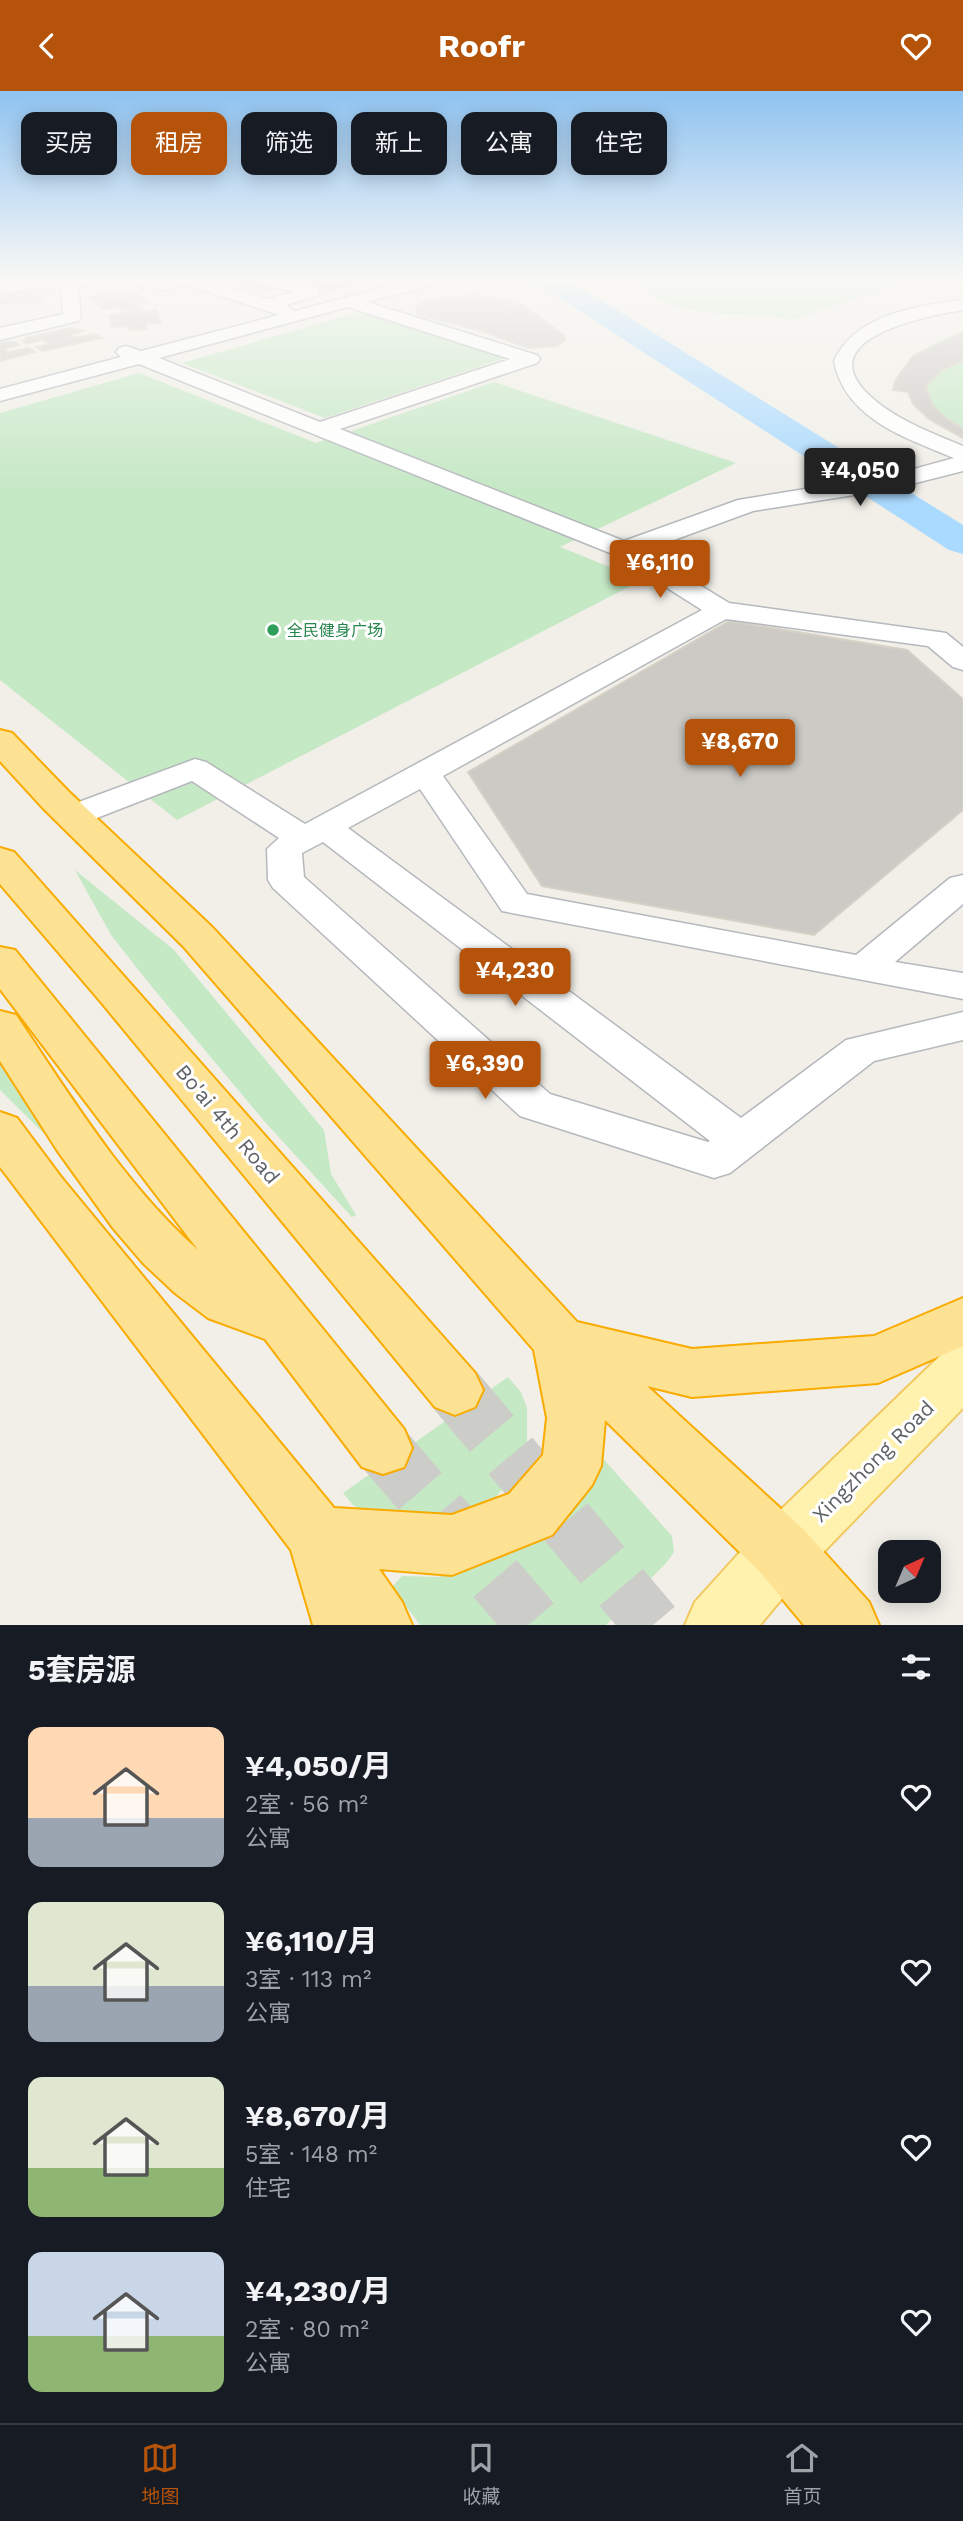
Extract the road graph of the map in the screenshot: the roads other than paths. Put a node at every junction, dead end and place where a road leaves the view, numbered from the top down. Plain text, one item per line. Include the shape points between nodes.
1 (152, 349) edge
2 (157, 349) edge
3 (497, 349) edge
4 (848, 349) edge
5 (133, 355) junction
6 (0, 385) edge
7 (0, 395) edge
8 (319, 429) junction
9 (963, 453) edge
10 (963, 463) edge
11 (624, 550) junction
12 (722, 610) junction
13 (963, 661) edge
14 (0, 740) edge
15 (425, 773) junction
16 (72, 816) junction
17 (314, 832) junction
18 (0, 860) edge
19 (963, 886) edge
20 (0, 960) edge
21 (863, 969) junction
22 (963, 986) edge
23 (0, 1026) edge
24 (963, 1027) edge
25 (0, 1131) edge
26 (741, 1142) junction
27 (284, 1321) junction
28 (963, 1321) edge
29 (560, 1341) junction
30 (963, 1370) edge
31 (455, 1390) tunnel mouth
32 (383, 1448) tunnel mouth
33 (318, 1536) junction
34 (782, 1551) junction
35 (346, 1625) edge
36 (379, 1625) edge
37 (718, 1625) edge
38 (846, 1625) edge

1 - 5 street
2 - 5 street
3 - 8 street via 530,359
4 - 9 street via 843,370 853,391 878,414
5 - 6 street
5 - 7 street
5 - 8 street
8 - 11 street
10 - 11 street via 762,502 706,517
11 - 12 street
12 - 13 street via 936,639
12 - 15 street
14 - 16 highway
15 - 17 street
15 - 21 street via 515,903
16 - 17 street via 195,769
16 - 29 highway via 198,937
17 - 26 street
17 - 26 street via 284,849 286,880 535,1105 714,1161
18 - 31 highway, Bo'ai 4th Road
19 - 21 street
20 - 27 highway
21 - 22 street
23 - 27 highway via 114,1193 179,1267 229,1304
24 - 26 street via 861,1049
25 - 33 highway
27 - 32 highway
28 - 29 highway via 878,1359 692,1373
29 - 33 highway via 576,1418 571,1466 530,1515 452,1545
29 - 34 highway
30 - 34 main road, Xingzhong Road
33 - 35 highway
33 - 36 highway
34 - 37 main road, Xingzhong Road
34 - 38 highway

